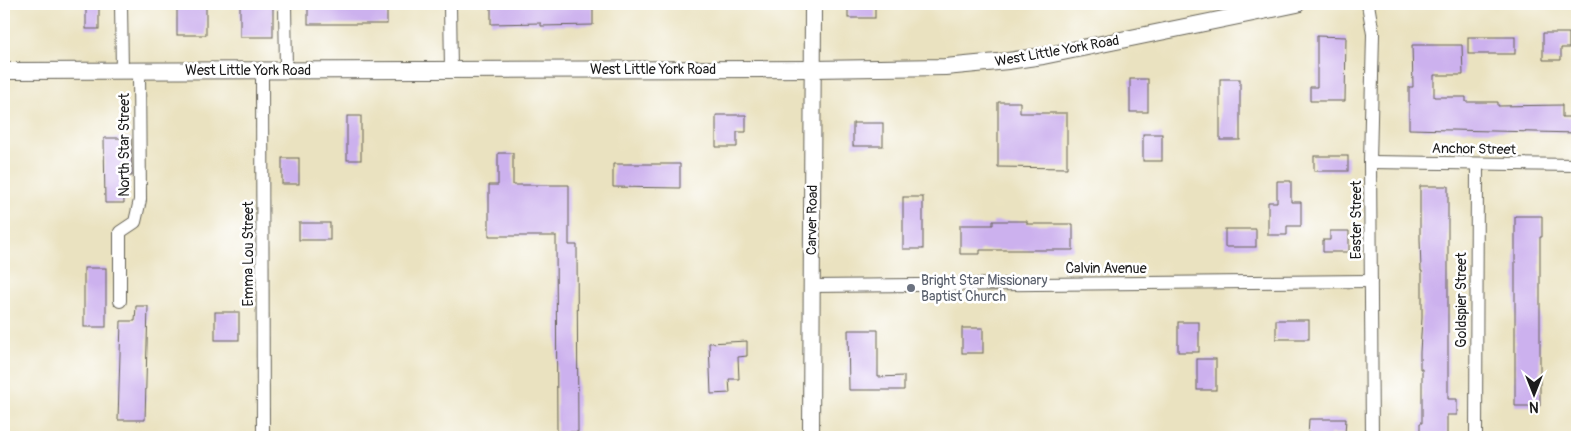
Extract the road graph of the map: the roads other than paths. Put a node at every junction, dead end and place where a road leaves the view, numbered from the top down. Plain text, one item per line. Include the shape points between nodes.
1 (121, 4) edge
2 (285, 4) edge
3 (450, 4) edge
4 (813, 4) edge
5 (1297, 4) edge
6 (1368, 4) edge
7 (813, 69) junction
8 (262, 70) junction
9 (286, 70) junction
10 (451, 70) junction
11 (4, 71) edge
12 (130, 71) junction
13 (1370, 162) junction
14 (1477, 164) junction
15 (1577, 166) edge
16 (1371, 281) junction
17 (811, 286) junction
18 (120, 302) dead end
19 (263, 437) edge
20 (812, 437) edge
21 (1372, 437) edge
22 (1476, 437) edge

1 - 12 street
2 - 9 street
3 - 10 street
4 - 7 street, Carver Road
5 - 7 street, West Little York Road via 1008,61 945,67
6 - 13 street, Easter Street via 1373,34
7 - 10 street, West Little York Road
7 - 17 street, Carver Road
8 - 9 street, West Little York Road
8 - 12 street, West Little York Road
8 - 19 street, Emma Lou Street
9 - 10 street, West Little York Road
11 - 12 street, West Little York Road
12 - 18 street, North Star Street via 140,200 135,222 120,232
13 - 14 street, Anchor Street
13 - 16 street, Easter Street
14 - 15 street, Anchor Street
14 - 22 street, Goldspier Street
16 - 17 street, Calvin Avenue
16 - 21 street, Easter Street
17 - 20 street, Carver Road

